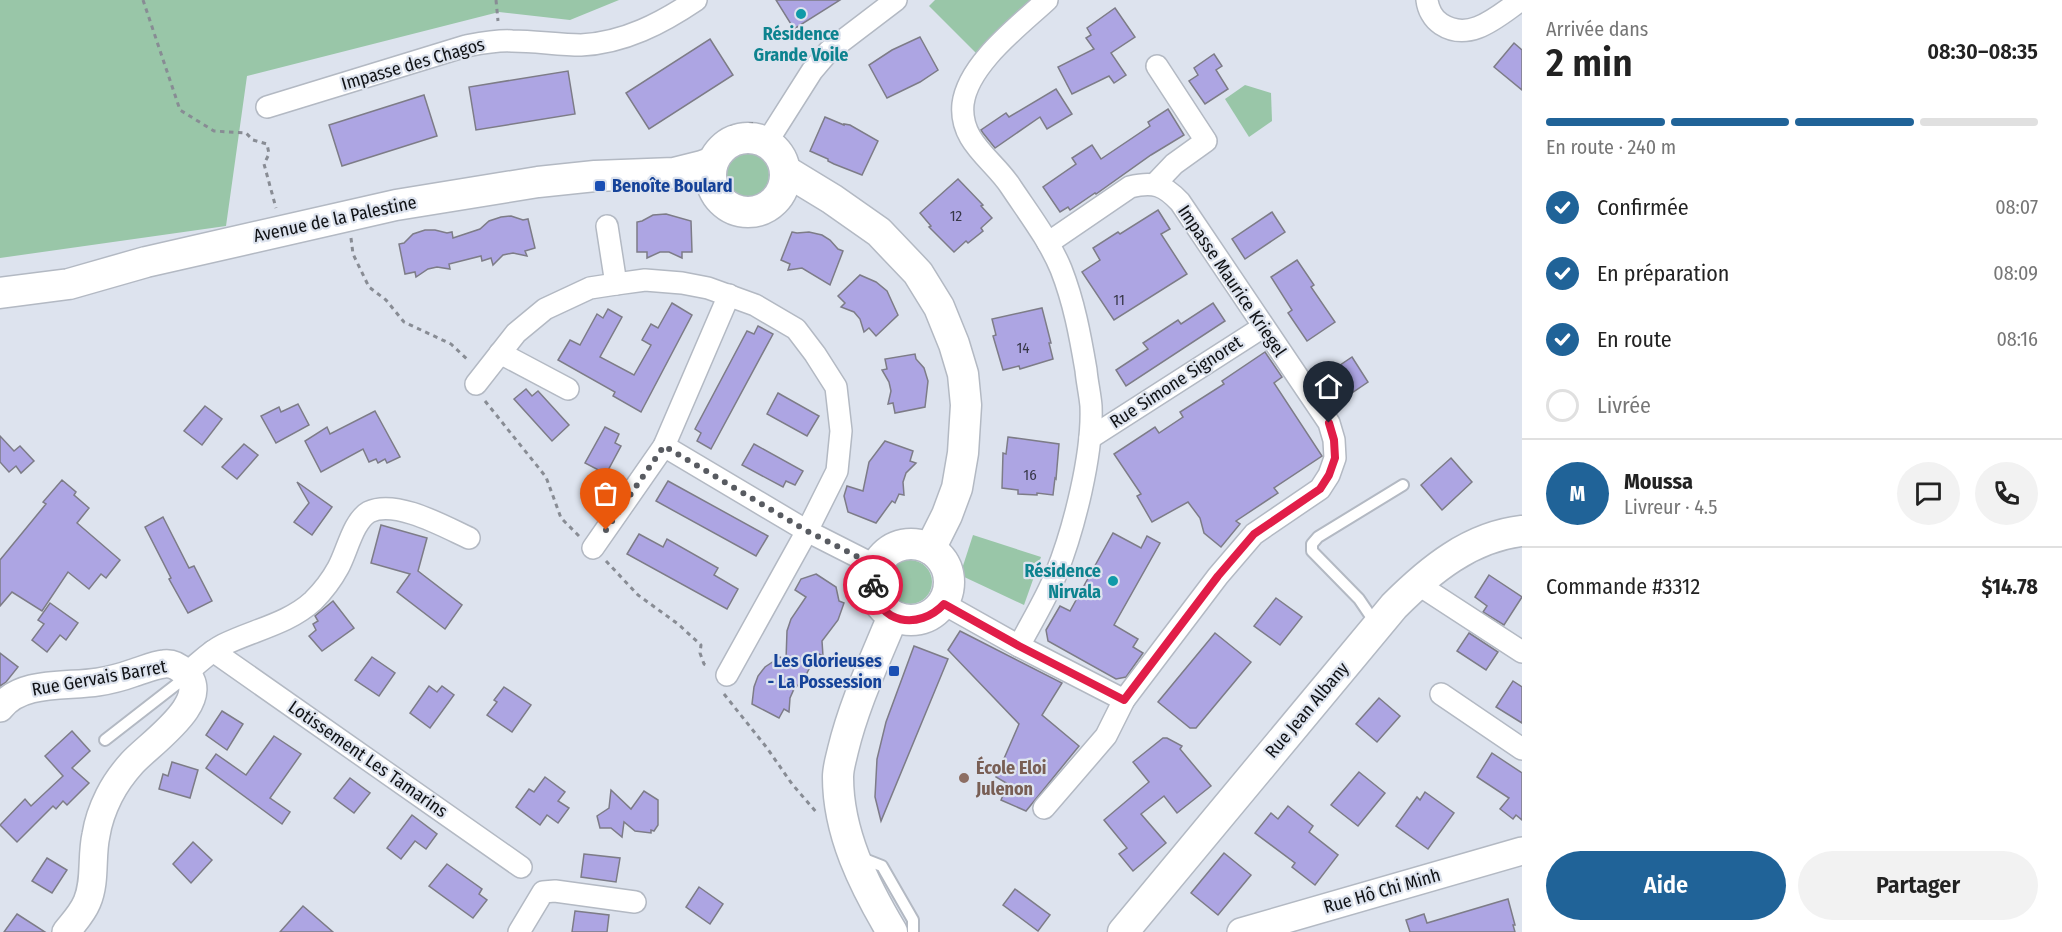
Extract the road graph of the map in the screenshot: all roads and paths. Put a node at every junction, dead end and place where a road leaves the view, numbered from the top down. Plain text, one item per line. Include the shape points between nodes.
1 (143, 0) edge
2 (696, 0) edge
3 (896, 0) edge
4 (1047, 0) edge
5 (1427, 0) edge
6 (1521, 0) edge
7 (1157, 66) dead end
8 (267, 107) dead end
9 (767, 142) junction
10 (712, 172) junction
11 (783, 182) junction
12 (1155, 184) junction
13 (278, 214) dead end
14 (608, 226) dead end
15 (1048, 243) junction
16 (616, 284) junction
17 (0, 292) edge
18 (729, 295) junction
19 (1263, 327) junction
20 (500, 352) junction
21 (476, 384) dead end
22 (568, 389) dead end
23 (1090, 438) junction
24 (664, 446) junction
25 (1403, 485) dead end
26 (807, 531) junction
27 (1522, 531) edge
28 (470, 538) dead end
29 (593, 548) dead end
30 (930, 549) junction
31 (876, 566) junction
32 (1416, 584) junction
33 (944, 604) junction
34 (893, 616) junction
35 (1377, 626) junction
36 (1019, 646) junction
37 (213, 651) junction
38 (1522, 652) edge
39 (187, 674) junction
40 (727, 675) dead end
41 (1441, 694) dead end
42 (1124, 700) junction
43 (0, 708) edge
44 (105, 740) dead end
45 (1522, 749) edge
46 (1044, 808) dead end
47 (1522, 851) edge
48 (853, 855) junction
49 (521, 867) dead end
50 (635, 902) dead end
51 (66, 932) edge
52 (519, 932) edge
53 (892, 932) edge
54 (913, 932) edge
55 (1123, 932) edge
56 (1242, 932) edge

1 - 13 path via 180,110 214,131 246,133 267,144 269,154 264,164
2 - 8 street, Impasse des Chagos via 665,20 624,37 582,45 489,41
3 - 9 street via 829,51
4 - 15 street via 986,58 971,80 963,104 966,130 975,145 1009,183
5 - 6 street via 1437,21 1448,29 1463,32 1483,27
7 - 12 street via 1206,141 1174,164
9 - 10 main road via 757,138 736,139 726,144 718,152
9 - 11 main road via 777,151
10 - 11 main road via 714,192 730,208 741,212 764,209 773,202
10 - 17 main road, Avenue de la Palestine via 699,177 675,172 595,176 396,205 146,262 69,284
11 - 30 main road via 807,194 832,199 879,232 918,273 939,307 963,374 966,405 957,488
12 - 15 street via 1130,187
12 - 19 street, Impasse Maurice Kriegel via 1180,202
14 - 16 street
15 - 23 street via 1078,321 1091,405
16 - 18 street via 645,280 682,283
16 - 20 street via 590,288 545,309
18 - 24 street
18 - 26 street via 796,329 836,387 841,431 837,471
19 - 23 street, Rue Simone Signoret
19 - 42 street, Impasse Maurice Kriegel via 1329,423 1335,458 1329,475 1320,489 1254,534
20 - 21 street
20 - 22 street
23 - 36 street via 1079,501 1056,574
24 - 26 street
24 - 29 street
25 - 35 lane via 1312,544 1312,550 1359,599
26 - 31 street
26 - 40 street
27 - 32 main road, Rue Jean Albany via 1471,545
28 - 37 street via 409,513 379,509 368,513 353,532 338,569 314,600 280,622
30 - 31 main road via 906,544 884,555
30 - 33 main road via 947,567 949,593
31 - 34 main road via 873,588 883,609
32 - 35 main road, Rue Jean Albany
32 - 38 street
33 - 34 main road via 936,613 915,621
33 - 36 street
34 - 48 main road via 850,723 837,775
35 - 55 main road, Rue Jean Albany
36 - 42 street
37 - 39 street
37 - 49 street, Lotissement Les Tamarins
39 - 43 street, Rue Gervais Barret via 165,663 100,681 19,692
39 - 44 lane
39 - 51 street, Rue Gervais Barret via 193,682 188,705 119,778 109,797 95,836 88,900
41 - 45 street
42 - 46 street, Impasse Maurice Kriegel via 1106,736
47 - 56 street, Rue Hô Chi Minh
48 - 53 main road
48 - 54 lane via 882,866 913,920
50 - 52 street via 543,891

